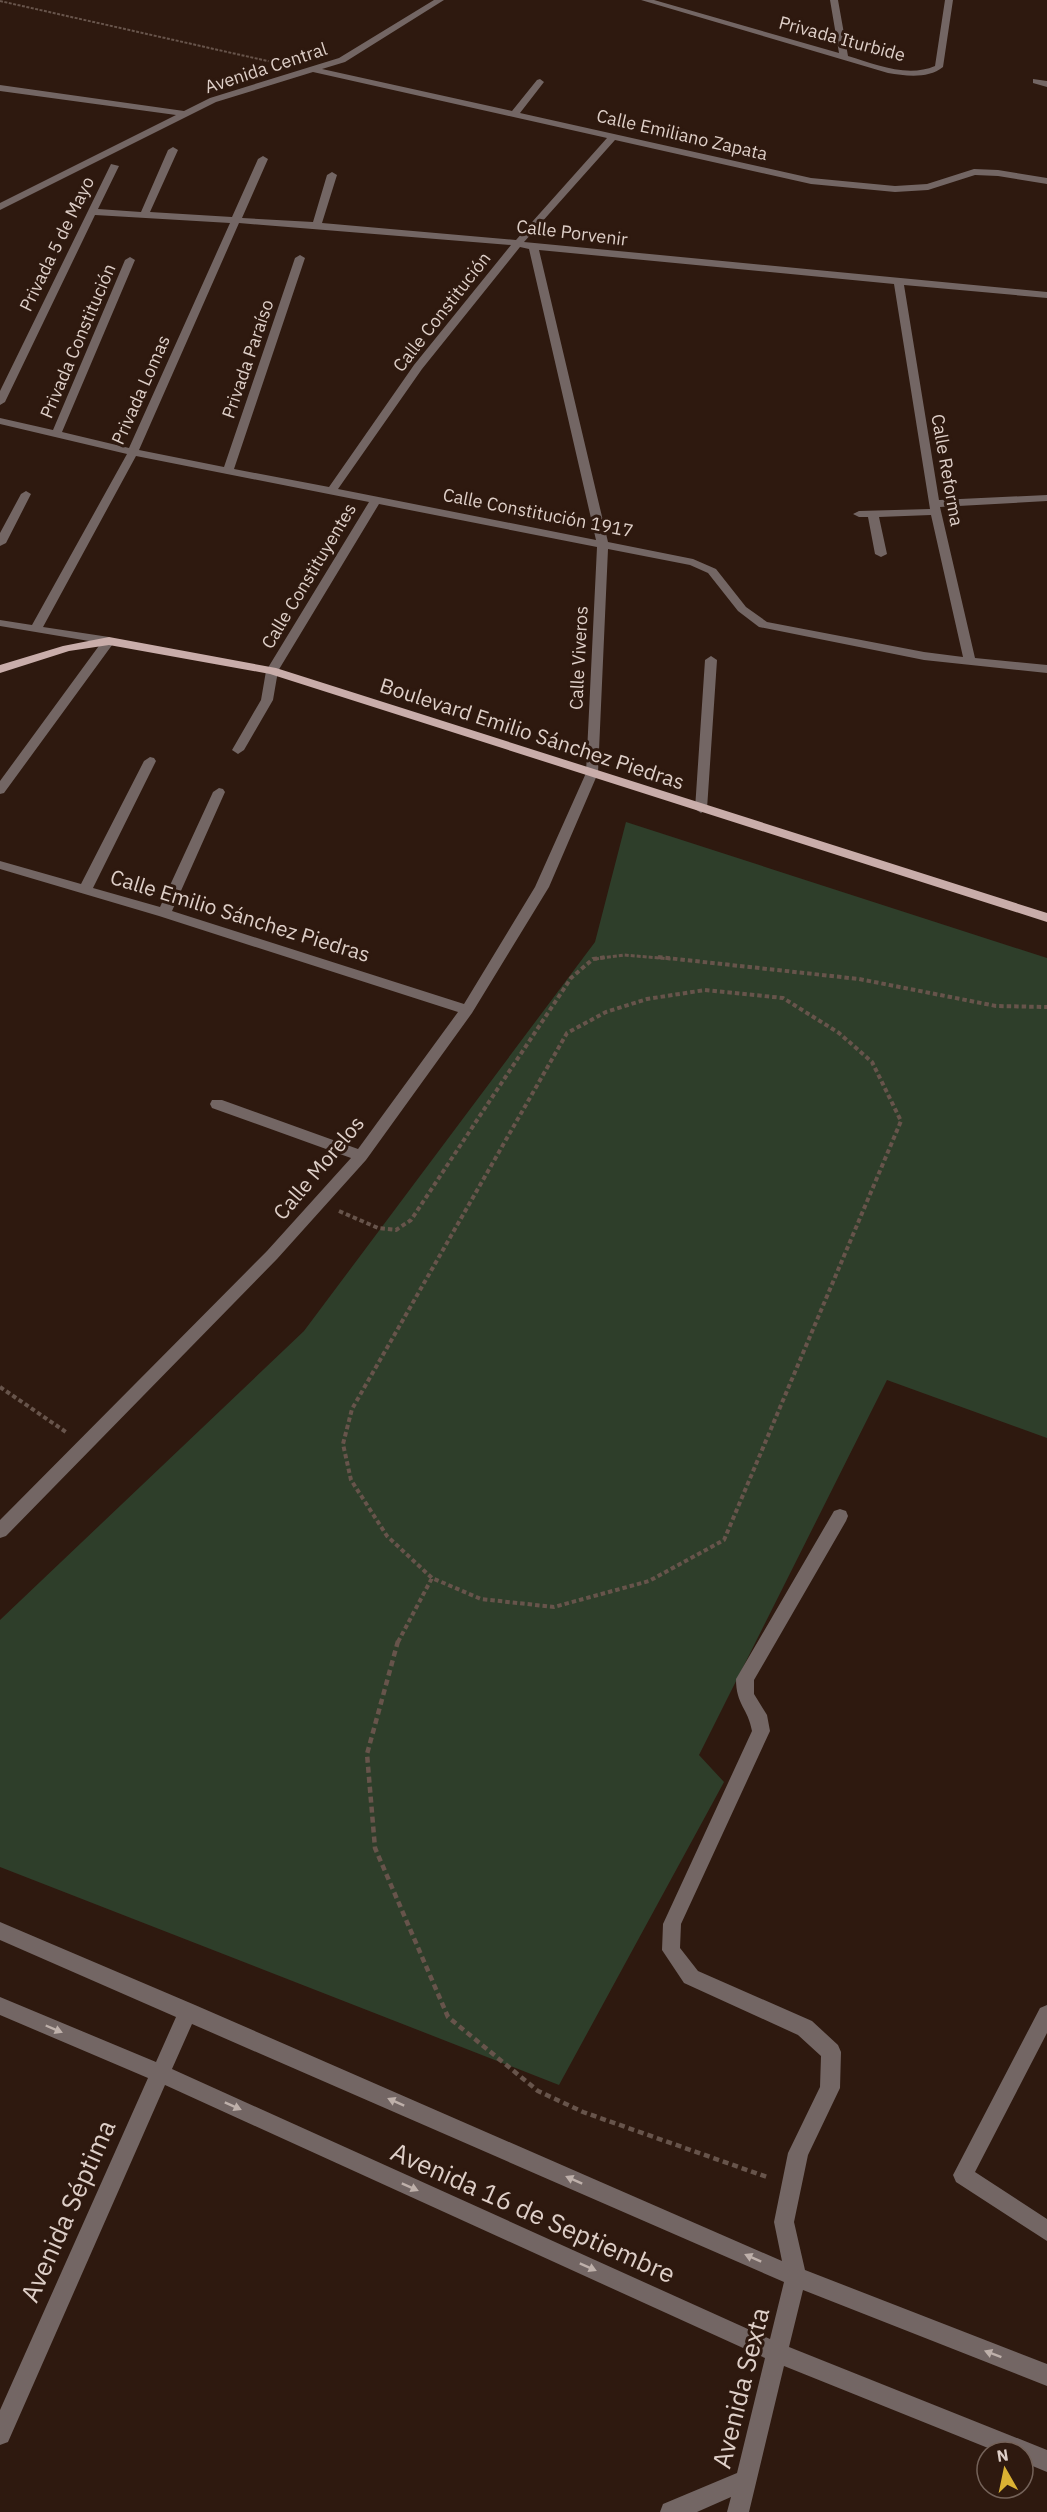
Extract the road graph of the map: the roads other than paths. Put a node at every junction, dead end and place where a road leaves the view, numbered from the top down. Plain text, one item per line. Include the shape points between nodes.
1 (440, 0) edge
2 (645, 0) edge
3 (834, 0) edge
4 (949, 0) edge
5 (844, 58) junction
6 (311, 69) junction
7 (1036, 81) dead end
8 (540, 82) dead end
9 (1047, 84) edge
10 (0, 88) edge
11 (185, 114) junction
12 (515, 114) junction
13 (613, 137) junction
14 (173, 150) dead end
15 (263, 159) dead end
16 (114, 166) dead end
17 (332, 175) dead end
18 (1047, 182) edge
19 (0, 207) edge
20 (93, 212) junction
21 (144, 214) junction
22 (236, 220) junction
23 (317, 225) junction
24 (518, 243) junction
25 (533, 247) junction
26 (300, 258) dead end
27 (130, 260) dead end
28 (899, 283) junction
29 (1047, 296) edge
30 (0, 402) edge
31 (0, 421) edge
32 (56, 435) junction
33 (133, 452) junction
34 (228, 470) junction
35 (333, 489) junction
36 (26, 495) dead end
37 (1047, 498) edge
38 (376, 499) junction
39 (935, 508) junction
40 (873, 513) junction
41 (859, 514) dead end
42 (0, 543) edge
43 (603, 544) junction
44 (881, 554) dead end
45 (0, 623) edge
46 (36, 628) junction
47 (109, 640) junction
48 (711, 660) dead end
49 (970, 660) junction
50 (0, 669) edge
51 (1047, 669) edge
52 (272, 671) junction
53 (238, 750) dead end
54 (150, 761) dead end
55 (592, 773) junction
56 (0, 790) edge
57 (219, 792) dead end
58 (701, 809) junction
59 (0, 865) edge
60 (85, 890) junction
61 (164, 914) junction
62 (1047, 918) edge
63 (467, 1010) junction
64 (217, 1104) dead end
65 (361, 1156) junction
66 (840, 1516) dead end
67 (0, 1531) edge
68 (0, 1931) edge
69 (0, 2006) edge
70 (188, 2011) junction
71 (1047, 2014) edge
72 (159, 2073) junction
73 (1047, 2231) edge
74 (796, 2277) junction
75 (777, 2354) junction
76 (1047, 2375) edge
77 (0, 2434) edge
78 (1047, 2462) edge
79 (746, 2480) junction
80 (671, 2512) edge
81 (738, 2512) edge

1 - 6 street, Avenida Central via 342,60
2 - 5 street, Privada Iturbide
3 - 5 street
4 - 5 street, Privada Iturbide via 939,67 914,74
6 - 11 street, Avenida Central via 213,100
6 - 12 street, Calle Emiliano Zapata
7 - 9 street
8 - 12 street
10 - 11 street
11 - 19 street, Avenida Central
12 - 13 street, Calle Emiliano Zapata
13 - 18 street, Calle Emiliano Zapata via 811,181 895,189 928,187 974,172 998,172
13 - 24 street, Calle Constitución
14 - 21 street
15 - 22 street, Privada Lomas
16 - 20 street, Privada 5 de Mayo
17 - 23 street
20 - 21 street, Calle Porvenir
20 - 30 street, Privada 5 de Mayo
21 - 22 street, Calle Porvenir
22 - 23 street, Calle Porvenir
22 - 33 street, Privada Lomas
23 - 24 street, Calle Porvenir
24 - 25 street, Calle Porvenir
24 - 35 street, Calle Constitución via 418,367
25 - 28 street, Calle Porvenir
25 - 43 street, Calle Viveros
26 - 34 street, Privada Paraíso
27 - 32 street, Privada Constitución
28 - 29 street, Calle Porvenir
28 - 39 street, Calle Reforma
31 - 32 street, Calle Constitución 1917
32 - 33 street, Calle Constitución 1917
33 - 34 street, Calle Constitución 1917
33 - 46 street, Privada Lomas
34 - 35 street, Calle Constitución 1917
35 - 38 street, Calle Constitución 1917
36 - 42 street
37 - 39 street
38 - 43 street, Calle Constitución 1917
38 - 52 street, Calle Constituyentes
39 - 40 street
39 - 49 street, Calle Reforma
40 - 41 street
40 - 44 street
43 - 49 street, Calle Constitución 1917 via 693,562 712,571 742,609 763,625 924,656
43 - 55 street, Calle Viveros
45 - 46 street
46 - 47 street
47 - 50 main road, Boulevard Emilio Sánchez Piedras via 67,648
47 - 52 main road, Boulevard Emilio Sánchez Piedras
47 - 56 street
48 - 58 street
49 - 51 street, Calle Constitución 1917
52 - 53 street via 267,700
52 - 55 main road, Boulevard Emilio Sánchez Piedras
54 - 60 street
55 - 58 main road, Boulevard Emilio Sánchez Piedras
55 - 63 street, Calle Morelos via 542,887
57 - 61 street
58 - 62 main road, Boulevard Emilio Sánchez Piedras
59 - 60 street, Calle Emilio Sánchez Piedras
60 - 61 street, Calle Emilio Sánchez Piedras
61 - 63 street, Calle Emilio Sánchez Piedras
63 - 65 street, Calle Morelos
64 - 65 street
65 - 67 street, Calle Morelos via 272,1256
66 - 74 street via 745,1679 745,1696 758,1714 761,1731 672,1924 671,1950 691,1977 805,2028 831,2052 830,2088 798,2153 784,2222
68 - 70 street, Avenida 16 de Septiembre
69 -> 72 street, Avenida 16 de Septiembre
70 - 72 street, Avenida Séptima
74 -> 70 street, Avenida 16 de Septiembre
71 - 73 street via 963,2175
72 -> 75 street, Avenida 16 de Septiembre
72 - 77 street, Avenida Séptima
74 - 75 street, Avenida Sexta
76 -> 74 street, Avenida 16 de Septiembre
75 - 78 street, Avenida 16 de Septiembre
75 - 79 street, Avenida Sexta
79 - 80 street
79 - 81 street, Avenida Sexta

